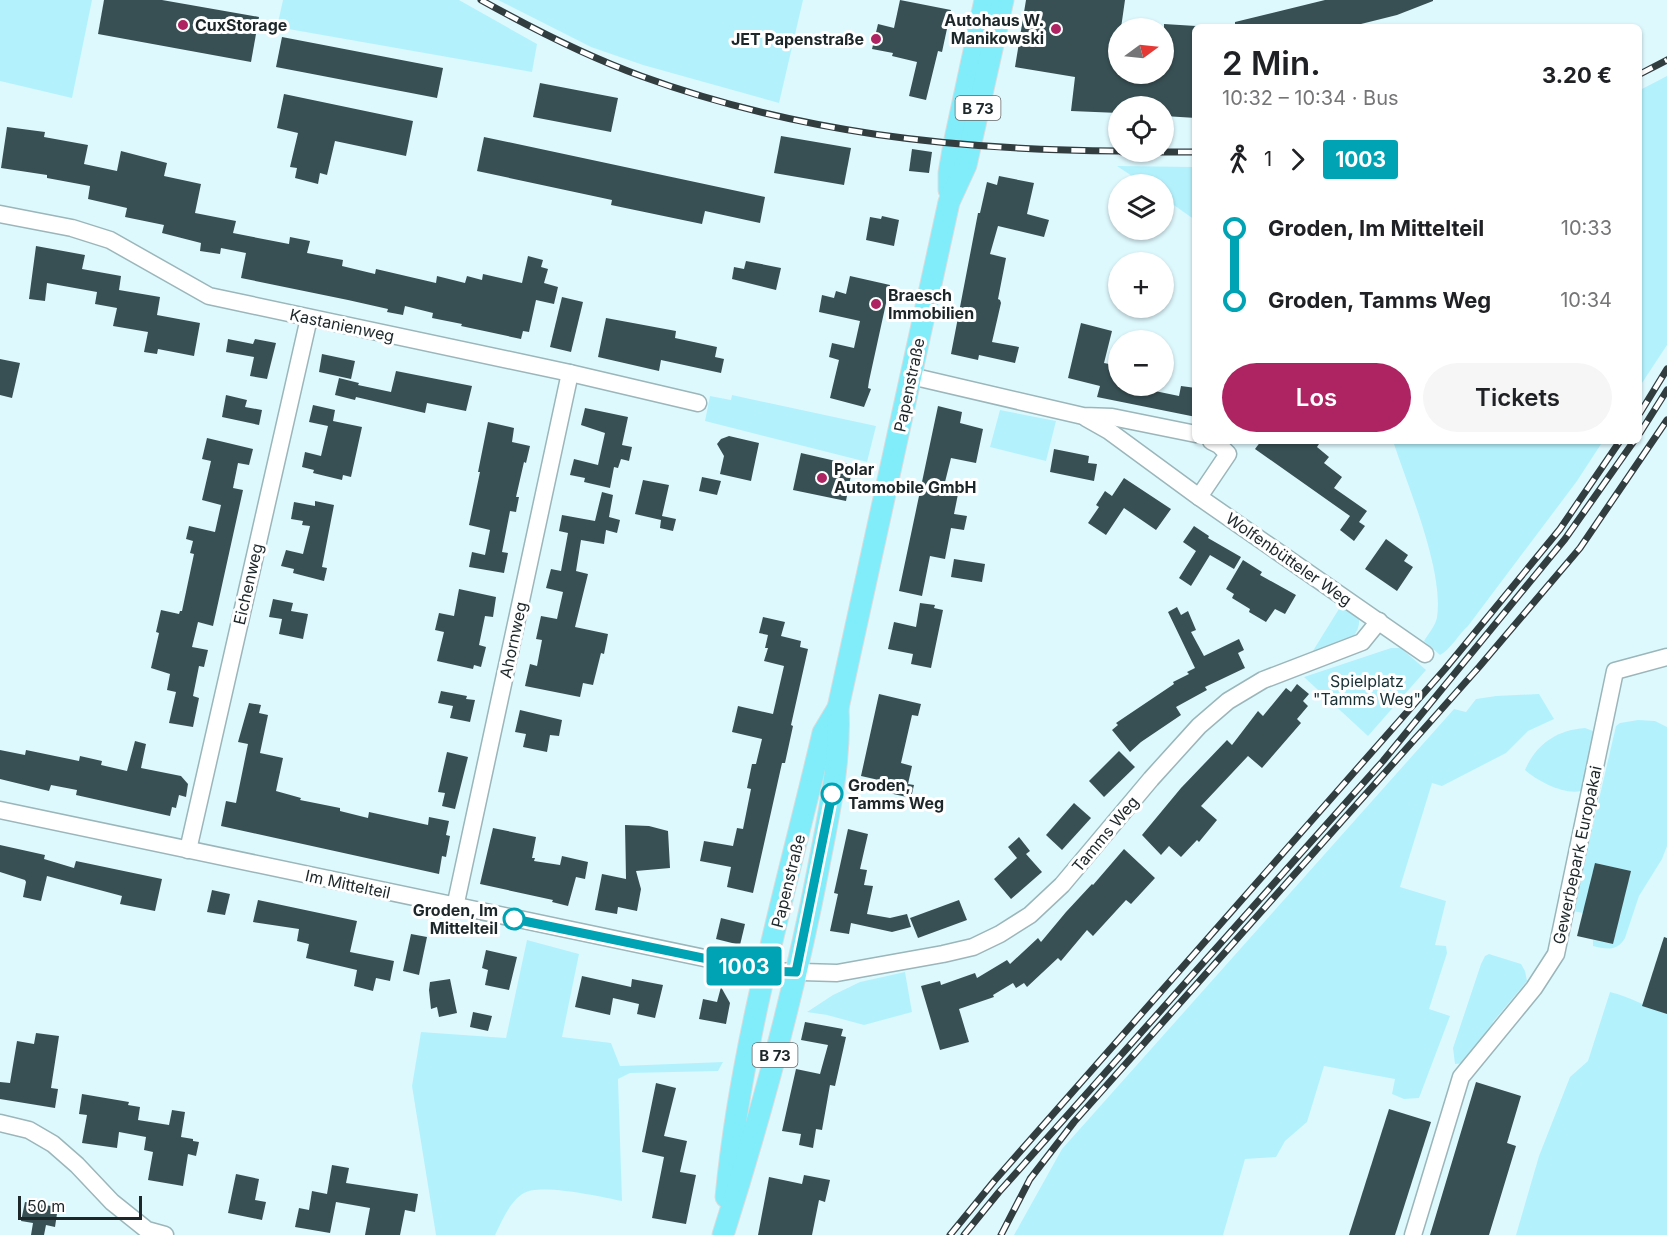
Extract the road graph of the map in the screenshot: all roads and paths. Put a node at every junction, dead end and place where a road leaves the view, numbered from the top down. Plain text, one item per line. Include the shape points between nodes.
1 (985, 0) edge
2 (1003, 0) edge
3 (949, 202) junction
4 (0, 214) edge
5 (309, 318) junction
6 (570, 373) junction
7 (911, 376) junction
8 (698, 403) dead end
9 (1083, 416) junction
10 (1192, 433) edge
11 (1217, 444) edge
12 (1199, 497) junction
13 (1379, 621) junction
14 (1425, 654) dead end
15 (1667, 657) edge
16 (838, 708) junction
17 (0, 810) edge
18 (188, 850) junction
19 (455, 907) junction
20 (766, 971) junction
21 (796, 972) junction
22 (0, 1123) edge
23 (165, 1235) edge
24 (723, 1235) edge
25 (1413, 1235) edge

1 - 3 main road, Papenstraße / B 73 via 954,144
2 - 3 main road, Papenstraße / B 73 via 966,165
3 - 7 main road, Papenstraße / B 73
4 - 5 street, Kastanienweg via 111,240 209,297
5 - 6 street, Kastanienweg
5 - 18 street, Eichenweg
6 - 8 street, Kastanienweg
6 - 19 street, Ahornweg
7 - 9 street, Wolfenbütteler Weg
7 - 16 main road, Papenstraße / B 73
9 - 10 street, Wolfenbütteler Weg via 1112,417
9 - 12 street, Wolfenbütteler Weg
11 - 12 street via 1228,454
12 - 13 street, Wolfenbütteler Weg
13 - 14 street, Wolfenbütteler Weg
13 - 21 street, Tamms Weg via 1362,642 1263,680 1228,701 1199,726 1151,779 1062,885 1030,915 1000,934 973,947 943,954 837,973
15 - 25 street, Gewerbepark Europakai via 1615,671 1556,954 1534,988 1461,1077
16 - 20 main road, Papenstraße / B 73 via 823,733
16 - 21 main road, Papenstraße / B 73 via 840,738 832,794
17 - 18 street, Im Mittelteil
18 - 19 street, Im Mittelteil
19 - 20 street, Im Mittelteil
20 - 21 street, Tamms Weg
20 - 24 main road, Papenstraße / B 73 via 738,1105
21 - 24 main road, Papenstraße / B 73 via 754,1138
22 - 23 street via 29,1130 53,1144 112,1202 147,1230

